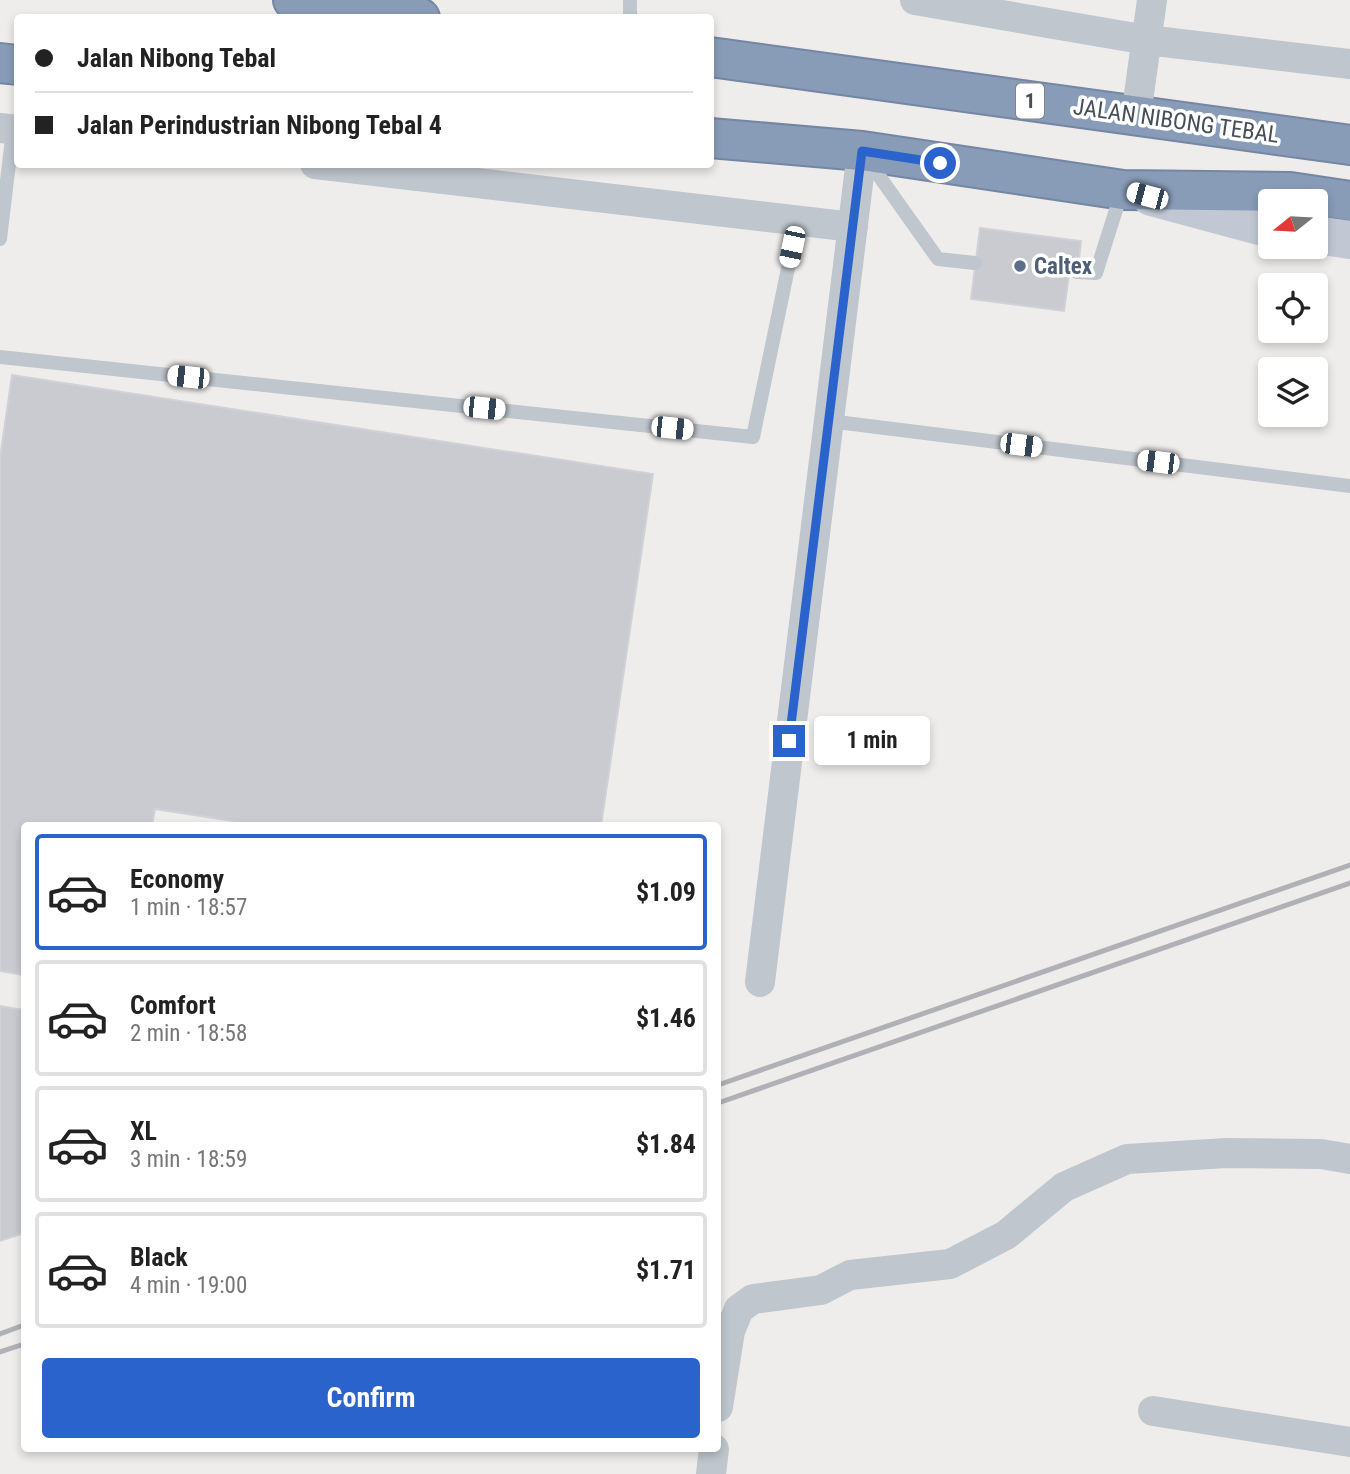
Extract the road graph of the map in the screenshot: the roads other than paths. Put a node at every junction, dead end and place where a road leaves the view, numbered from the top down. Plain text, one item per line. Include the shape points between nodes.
1 (293, 0) edge
2 (915, 0) edge
3 (1152, 0) edge
4 (344, 4) edge
5 (398, 14) edge
6 (1147, 40) junction
7 (714, 58) edge
8 (1350, 64) edge
9 (1136, 116) junction
10 (1350, 126) edge
11 (10, 129) edge
12 (714, 138) edge
13 (1350, 145) edge
14 (862, 151) junction
15 (350, 168) edge
16 (1123, 190) junction
17 (1350, 201) edge
18 (798, 220) junction
19 (1258, 226) edge
20 (853, 227) junction
21 (1328, 237) edge
22 (0, 239) edge
23 (1350, 240) edge
24 (975, 263) dead end
25 (1077, 271) dead end
26 (0, 357) edge
27 (829, 421) junction
28 (1350, 486) edge
29 (760, 982) dead end
30 (1350, 1159) edge
31 (721, 1389) edge
32 (1153, 1411) dead end
33 (1350, 1442) edge
34 (714, 1452) edge
35 (711, 1474) edge

1 - 4 highway
2 - 6 street via 1038,16
3 - 6 street
4 - 5 highway
6 - 8 street
6 - 9 street
7 - 9 highway, JALAN NIBONG TEBAL / 1
9 - 10 main road
9 - 13 highway, JALAN NIBONG TEBAL / 1
11 - 22 lane
12 - 14 highway
14 - 16 highway
14 - 20 street
14 - 24 lane via 938,259
15 - 18 street
16 - 17 highway via 1290,192
16 - 19 main road
16 - 25 lane via 1096,273
18 - 20 street
18 - 26 lane via 753,437
20 - 27 street
21 - 23 main road
27 - 28 lane
27 - 29 street
30 - 31 street via 1321,1153 1127,1159 1064,1187 1006,1235 950,1264 850,1275 821,1290 753,1299 739,1309 730,1331
32 - 33 street
34 - 35 street

